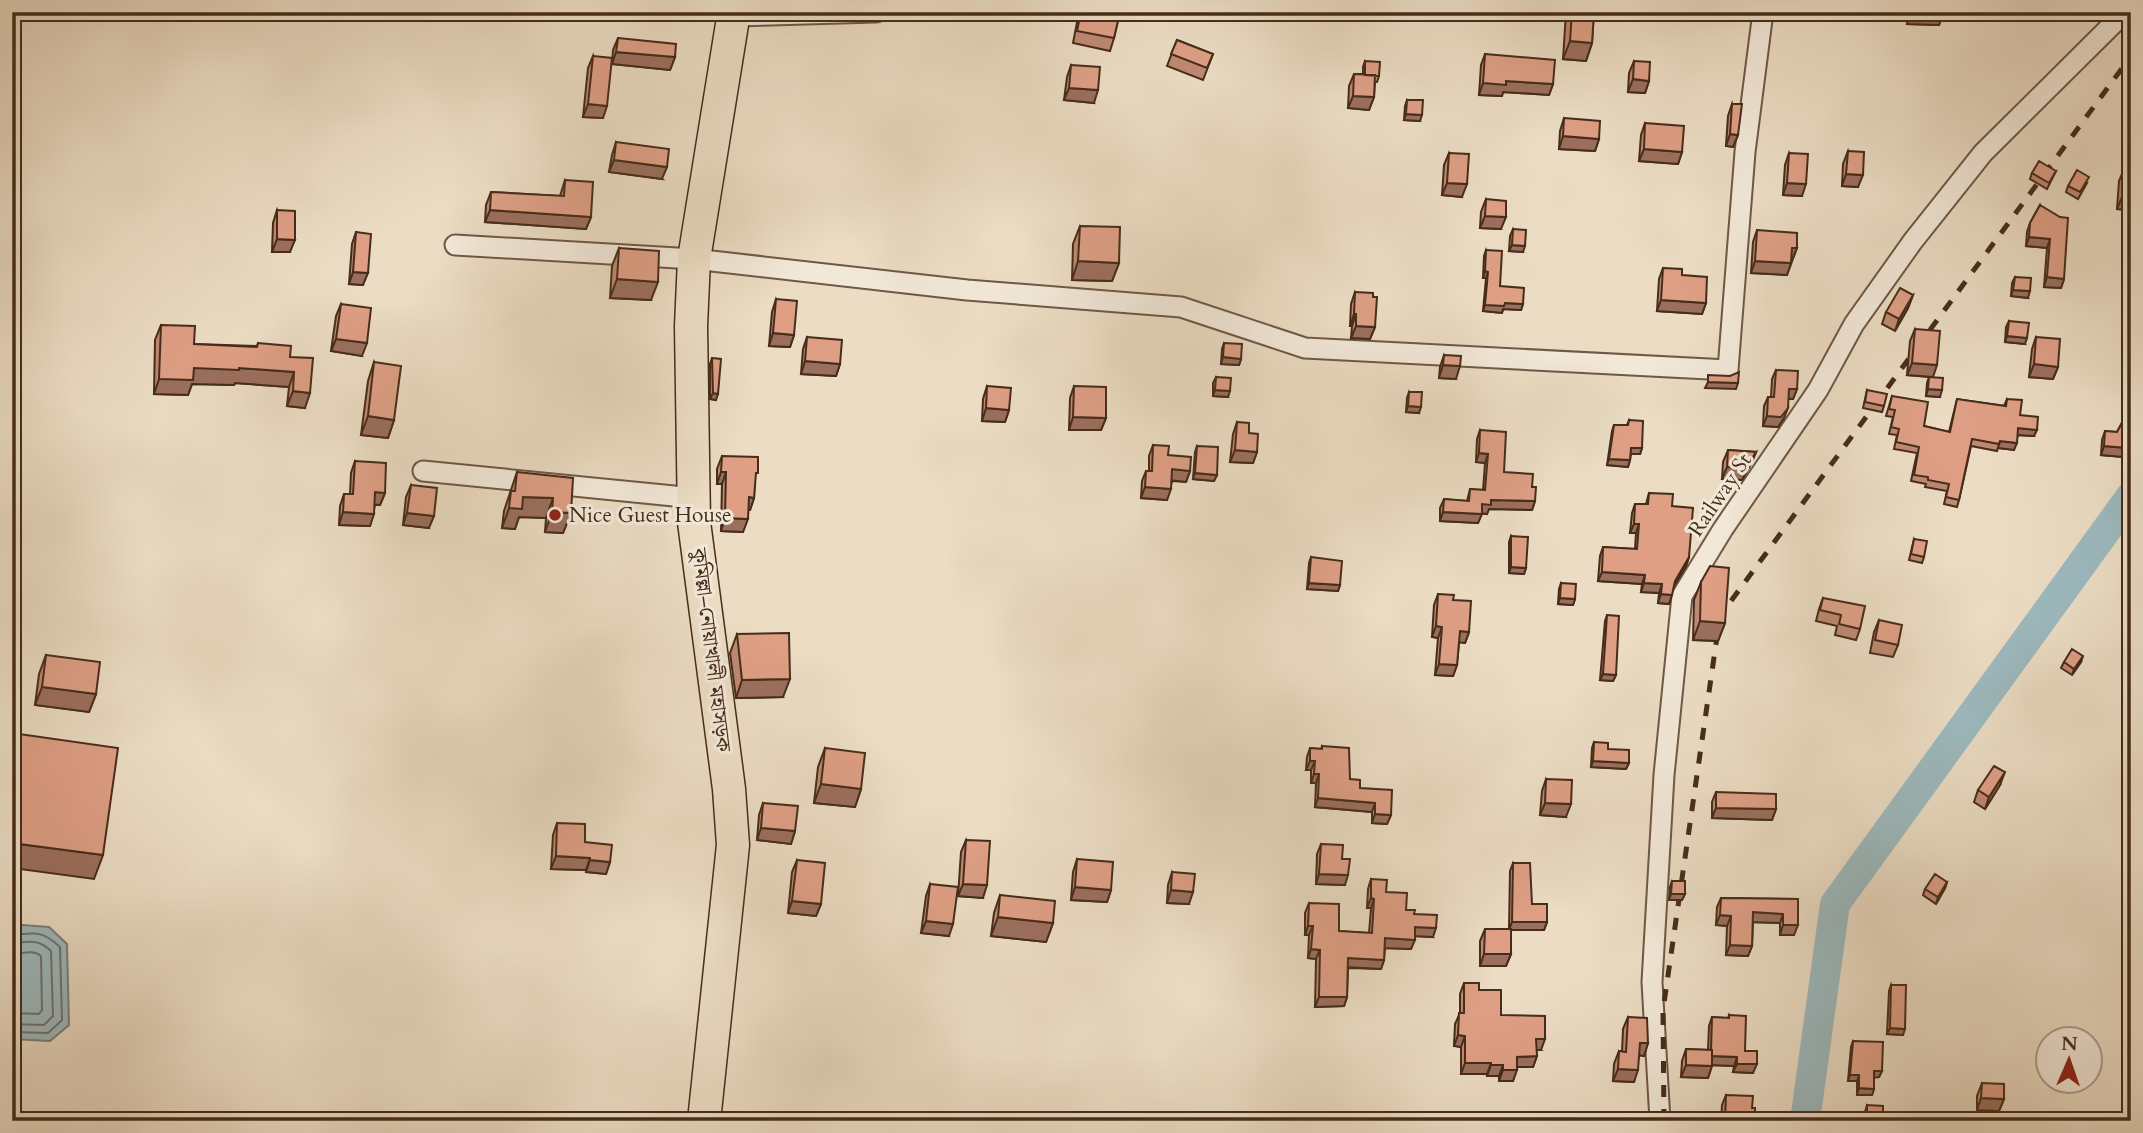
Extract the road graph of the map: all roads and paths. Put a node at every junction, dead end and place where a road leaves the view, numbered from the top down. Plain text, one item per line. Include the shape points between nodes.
1 (876, 12) edge
2 (1763, 12) edge
3 (2125, 12) edge
4 (734, 14) edge
5 (455, 245) dead end
6 (694, 259) junction
7 (423, 471) dead end
8 (694, 498) junction
9 (704, 1121) edge
10 (1660, 1121) edge

1 - 4 street
2 - 6 street via 1745,152 1728,370 1305,348 1181,307 967,290
3 - 10 street, Railway St via 1983,153 1913,241 1854,324 1818,390 1682,596 1664,775 1652,982
4 - 6 highway, কুমিল্লা–নোয়াখালী মহাসড়ক
5 - 6 street
6 - 8 highway, কুমিল্লা–নোয়াখালী মহাসড়ক
7 - 8 street
8 - 9 highway, কুমিল্লা–নোয়াখালী মহাসড়ক via 733,845

